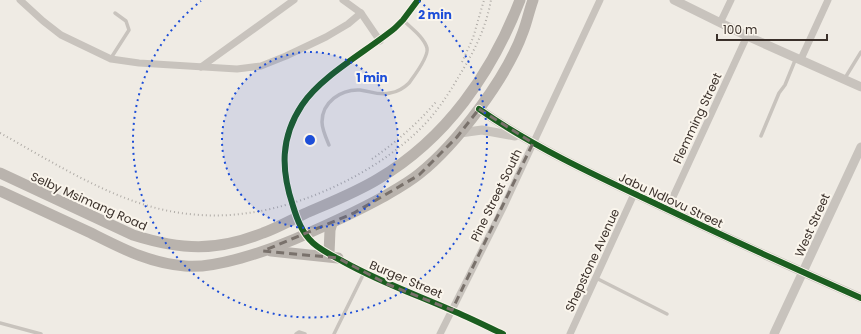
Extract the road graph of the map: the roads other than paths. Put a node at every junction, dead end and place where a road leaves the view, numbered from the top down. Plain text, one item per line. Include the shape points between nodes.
1 (20, 0) edge
2 (294, 0) edge
3 (343, 0) edge
4 (418, 0) edge
5 (520, 0) edge
6 (533, 0) edge
7 (600, 0) edge
8 (674, 0) edge
9 (731, 0) edge
10 (828, 0) edge
11 (115, 13) dead end
12 (361, 13) junction
13 (403, 20) junction
14 (720, 23) junction
15 (747, 36) junction
16 (380, 41) junction
17 (861, 52) edge
18 (799, 58) junction
19 (111, 59) junction
20 (201, 67) junction
21 (844, 79) junction
22 (861, 87) edge
23 (479, 109) junction
24 (460, 133) junction
25 (762, 136) dead end
26 (524, 138) junction
27 (533, 143) junction
28 (329, 145) dead end
29 (861, 147) edge
30 (0, 173) edge
31 (0, 191) edge
32 (634, 194) junction
33 (666, 210) junction
34 (297, 218) junction
35 (332, 223) junction
36 (305, 235) junction
37 (264, 251) junction
38 (333, 256) junction
39 (364, 273) junction
40 (803, 273) junction
41 (596, 278) junction
42 (861, 298) edge
43 (452, 310) junction
44 (667, 314) dead end
45 (0, 323) edge
46 (41, 334) edge
47 (296, 334) edge
48 (305, 334) edge
49 (334, 334) edge
50 (440, 334) edge
51 (503, 334) edge
52 (570, 334) edge
53 (774, 334) edge

1 - 19 street via 60,35
2 - 20 street
3 - 12 street
4 - 13 street
5 - 34 main road, Selby Msimang Road via 511,23 480,81 465,103 433,137 379,179
6 - 23 main road via 523,33 509,62
7 - 27 street, Pine Street South
8 - 14 street
9 - 14 street
10 - 18 street
11 - 19 lane via 126,21 129,30
12 - 16 street
12 - 20 street via 326,37 267,64 238,69
13 - 16 street
13 - 28 lane via 424,42 428,50 426,58 408,83 397,91 383,94 361,90 335,97 326,106 322,116 321,124
14 - 15 street
15 - 18 street
15 - 33 street, Flemming Street
16 - 34 street via 322,84 302,105 294,120 286,143 284,174
17 - 21 lane
18 - 21 street
18 - 25 lane via 786,85 779,93
19 - 20 street
21 - 22 street
23 - 24 main road
23 - 26 street, Jabu Ndlovu Street
24 - 26 street, Jabu Ndlovu Street via 482,130
24 - 35 main road via 419,175
26 - 27 street, Jabu Ndlovu Street
27 - 32 street, Jabu Ndlovu Street
27 - 43 street, Pine Street South
29 - 40 street, West Street
30 - 34 main road, Selby Msimang Road via 134,235 172,245 194,248 224,245 264,233
31 - 37 main road via 143,258 158,262 187,267 222,262
32 - 33 street, Jabu Ndlovu Street
32 - 41 street, Shepstone Avenue
33 - 40 street, Jabu Ndlovu Street
34 - 36 street
35 - 36 main road
35 - 38 main road via 330,230
36 - 37 main road
36 - 38 street, Burger Street via 318,248
37 - 38 main road
38 - 39 street, Burger Street
39 - 43 street, Burger Street
39 - 49 lane
40 - 42 street, Jabu Ndlovu Street
40 - 53 street, West Street
41 - 44 lane
41 - 52 street, Shepstone Avenue
43 - 50 street, Pine Street South
43 - 51 street, Burger Street
45 - 46 lane
47 - 48 lane

